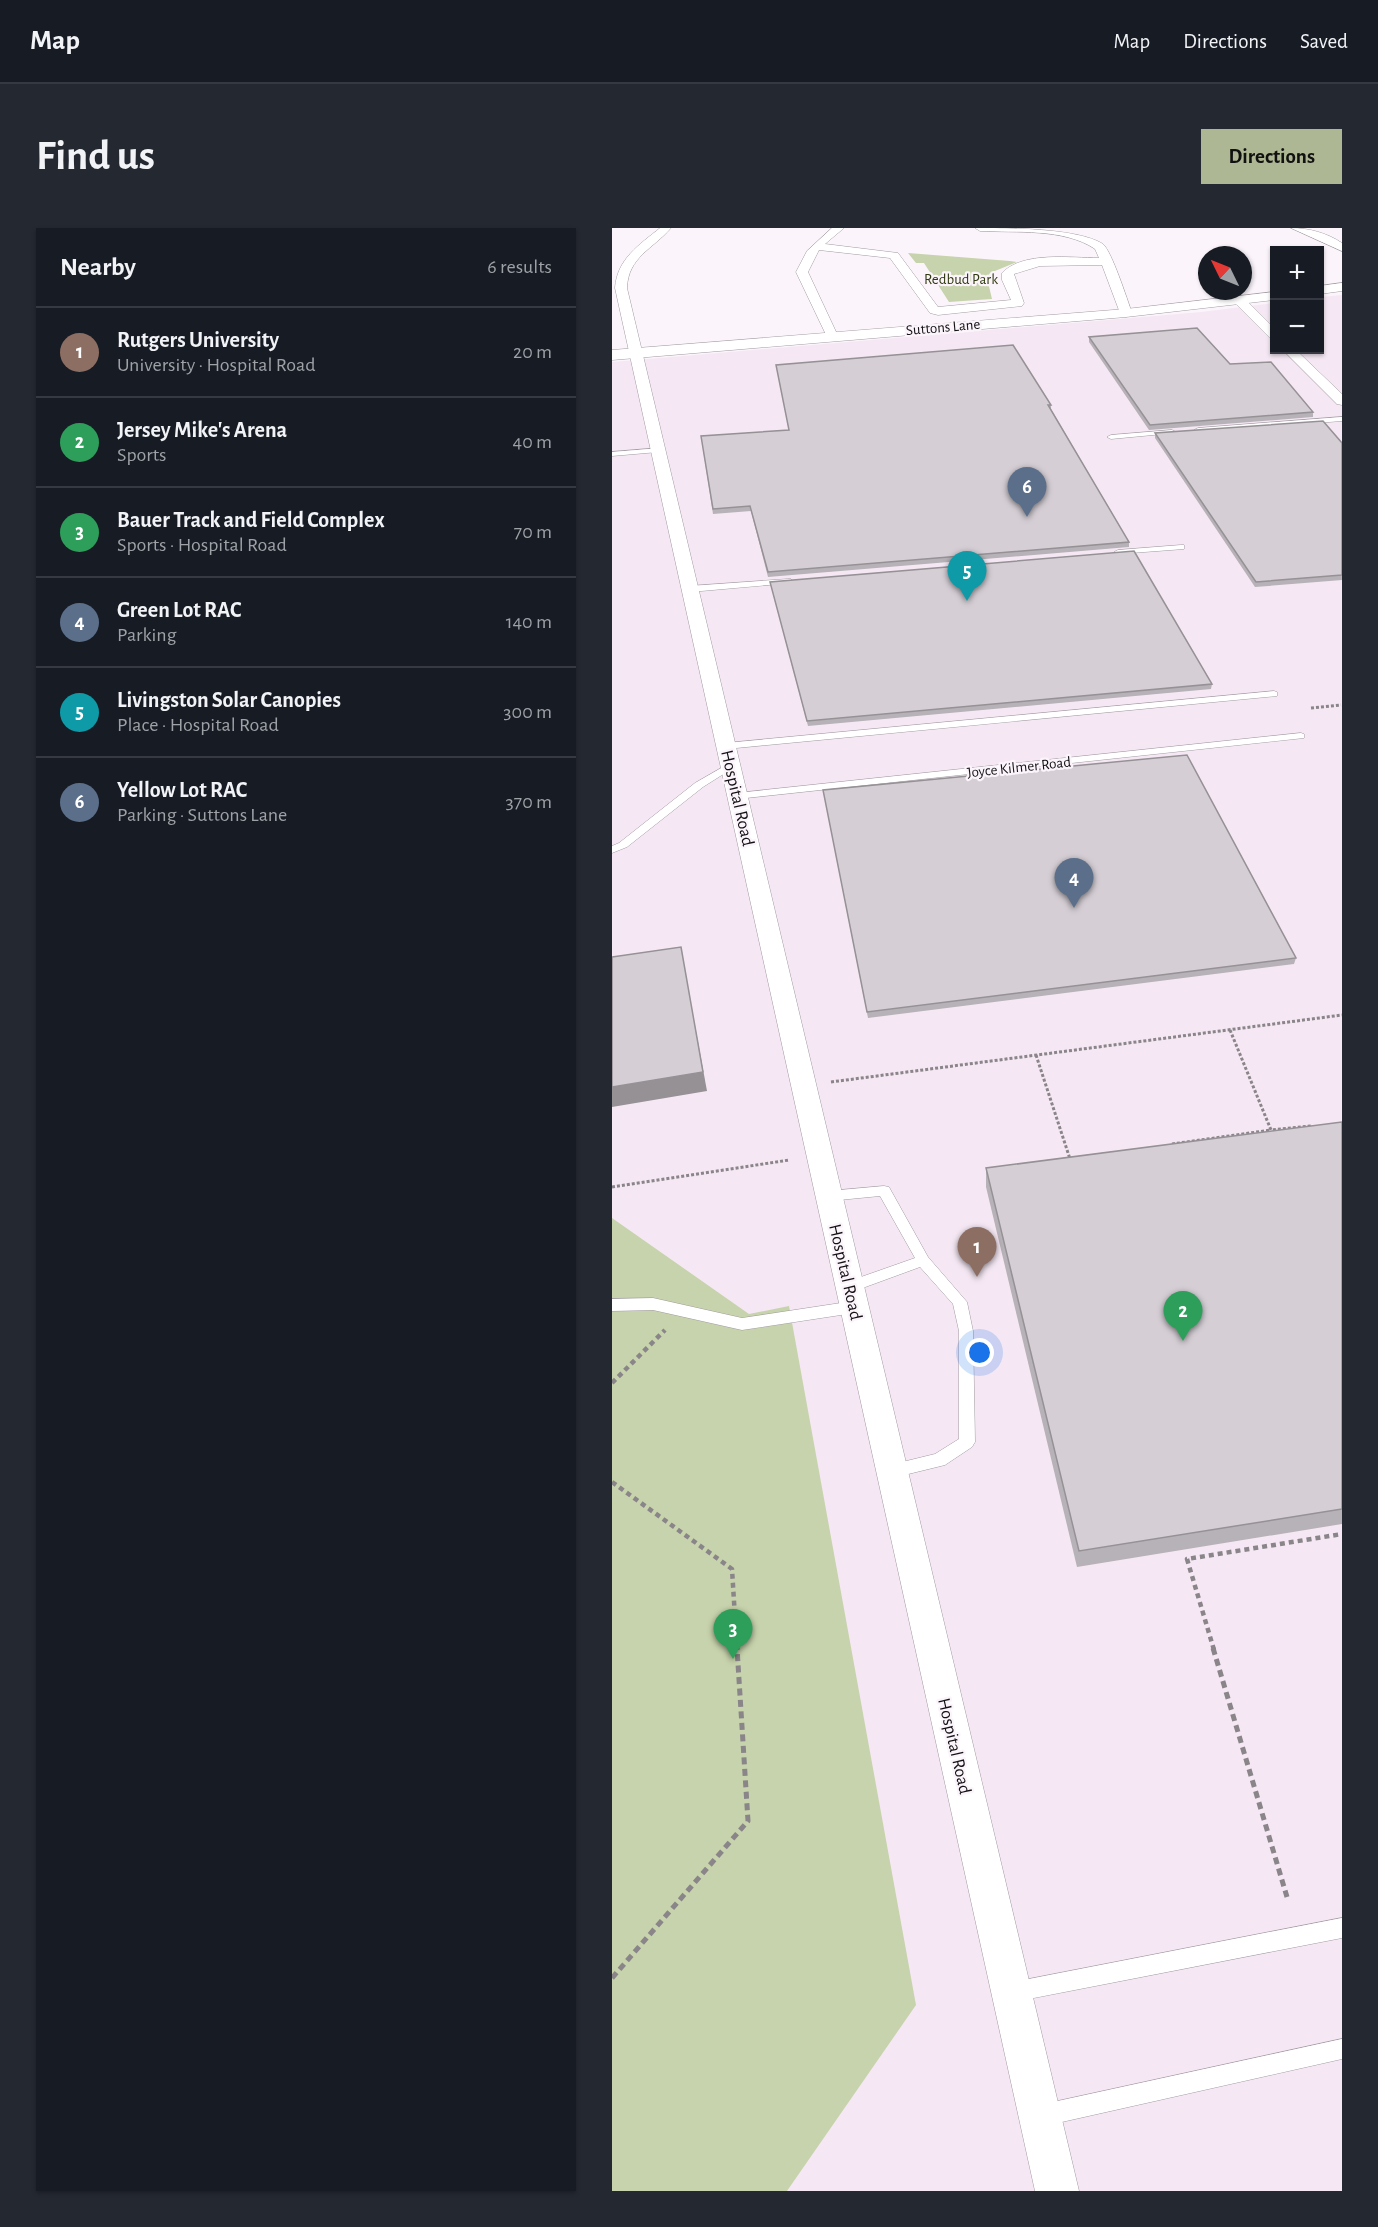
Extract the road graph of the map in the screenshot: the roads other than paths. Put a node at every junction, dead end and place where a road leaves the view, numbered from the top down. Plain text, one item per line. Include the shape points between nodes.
1 (666, 228) edge
2 (839, 228) edge
3 (980, 228) edge
4 (1296, 228) edge
5 (819, 247) junction
6 (1342, 248) edge
7 (1106, 262) junction
8 (1342, 287) edge
9 (1324, 289) edge
10 (1270, 297) edge
11 (1252, 299) edge
12 (1239, 300) joint
13 (1126, 313) junction
14 (1270, 330) edge
15 (832, 336) junction
16 (624, 354) edge
17 (1294, 354) edge
18 (1342, 401) edge
19 (1342, 419) edge
20 (1192, 431) edge
21 (1181, 432) edge
22 (1111, 437) dead end
23 (658, 450) junction
24 (612, 454) edge
25 (1181, 547) dead end
26 (1107, 553) edge
27 (802, 580) edge
28 (690, 590) junction
29 (1274, 694) dead end
30 (1301, 736) dead end
31 (728, 756) junction
32 (737, 796) junction
33 (612, 850) edge
34 (829, 1196) junction
35 (923, 1262) junction
36 (852, 1297) junction
37 (612, 1305) edge
38 (892, 1471) junction
39 (1342, 1928) edge
40 (1011, 1992) junction
41 (1342, 2049) edge
42 (1039, 2116) junction
43 (1057, 2191) edge

1 - 16 street, Hospital Road via 627,262 620,274
2 - 5 street
3 - 7 street via 1084,237 1100,247
4 - 6 street
5 - 7 street via 894,255 938,311 1018,303 1008,273 1019,266
5 - 15 street via 803,266 802,276
7 - 13 street
8 - 9 street
10 - 11 street, Suttons Lane
12 - 13 street, Suttons Lane
12 - 14 street
13 - 15 street, Suttons Lane
15 - 16 street, Suttons Lane
16 - 23 street, Hospital Road
17 - 18 street
19 - 20 lane
21 - 22 lane
23 - 24 lane
23 - 28 street, Hospital Road
25 - 26 lane
27 - 28 lane
28 - 31 street, Hospital Road
29 - 31 lane
30 - 32 lane, Joyce Kilmer Road
31 - 32 street, Hospital Road
31 - 33 lane via 699,785 624,845
32 - 34 street, Hospital Road
34 - 35 lane via 884,1191
34 - 36 street, Hospital Road
35 - 36 lane
35 - 38 lane via 960,1302 966,1331 967,1442 939,1460
36 - 37 lane via 742,1324 652,1304
36 - 38 street, Hospital Road
38 - 40 street, Hospital Road
39 - 40 lane
40 - 42 street, Hospital Road
41 - 42 lane
42 - 43 street, Hospital Road

